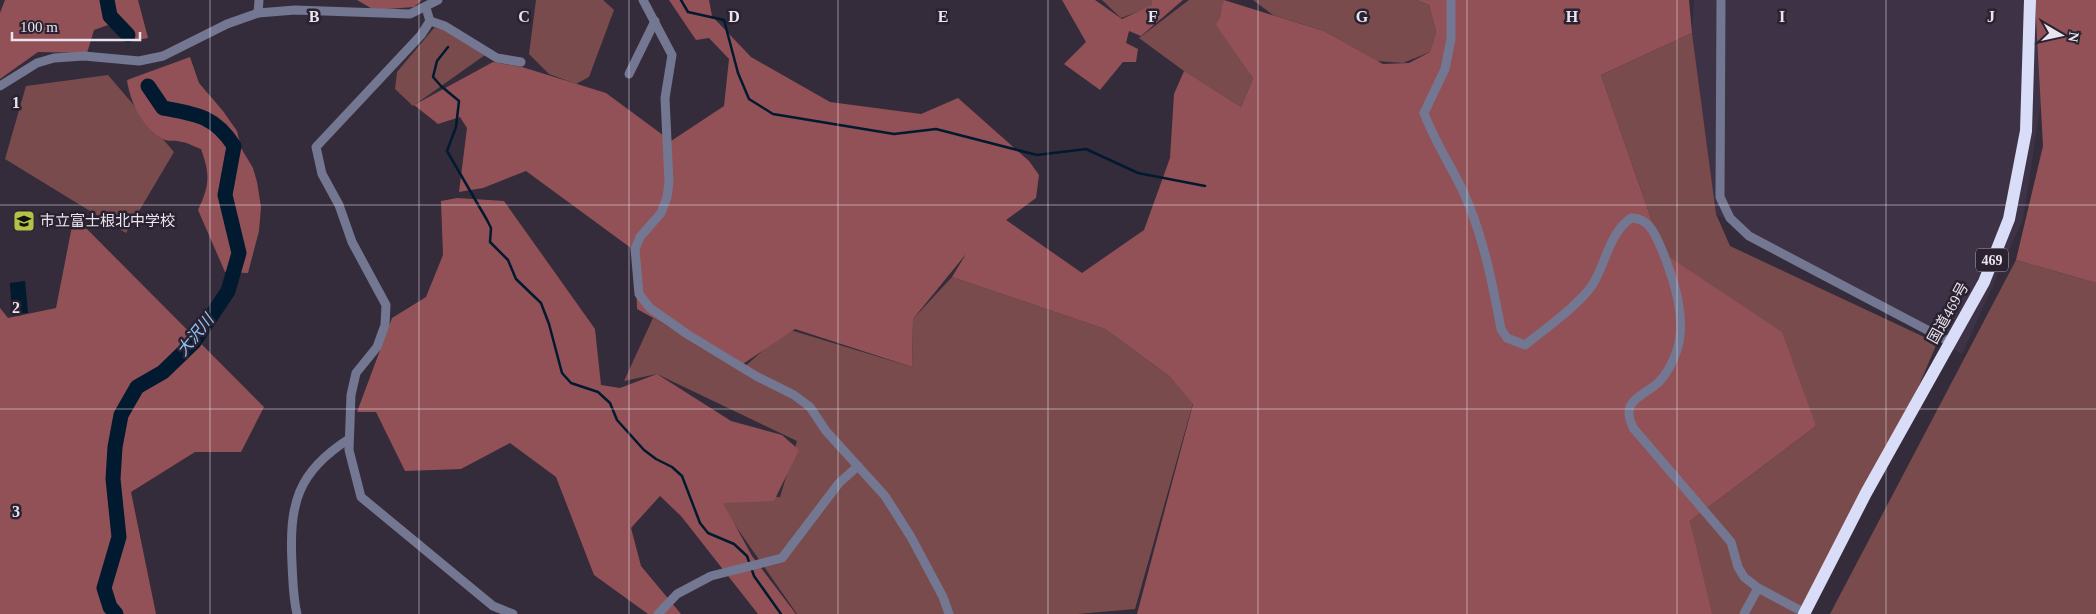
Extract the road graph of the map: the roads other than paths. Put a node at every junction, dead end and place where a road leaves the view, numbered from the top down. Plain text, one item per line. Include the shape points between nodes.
1 (259, 0) edge
2 (438, 0) edge
3 (643, 0) edge
4 (1451, 0) edge
5 (1721, 0) edge
6 (2030, 0) edge
7 (426, 8) junction
8 (258, 13) junction
9 (430, 21) junction
10 (655, 21) junction
11 (522, 62) dead end
12 (629, 74) dead end
13 (0, 86) edge
14 (1950, 342) junction
15 (349, 439) junction
16 (858, 466) junction
17 (1758, 588) junction
18 (1804, 613) edge
19 (297, 614) edge
20 (513, 614) edge
21 (658, 614) edge
22 (948, 614) edge
23 (1744, 614) edge

1 - 8 street
2 - 7 street
3 - 10 street
4 - 17 street via 1451,39 1444,69 1424,113 1462,190 1489,263 1502,330 1507,338 1525,345 1591,287 1624,222 1630,218 1644,220 1654,231 1672,276 1681,320 1677,349 1668,370 1630,404 1630,420 1634,429 1725,535 1744,577
5 - 14 street via 1720,197 1730,218 1749,236
6 - 14 highway, 国道469号 / 469 via 2026,131 2009,219 1984,282
7 - 8 street via 410,14 295,10
7 - 9 street
8 - 13 street via 227,24 163,56 139,61 84,56 54,58 37,63
9 - 11 street via 445,26 497,58
9 - 15 street via 421,35 316,147 322,174 339,205 352,242 386,305 385,325 377,347 356,373 349,411
10 - 12 street
10 - 16 street via 672,55 665,98 669,183 660,213 640,237 635,249 639,294 650,308 687,334 794,395 810,408
14 - 18 highway, 国道469号 / 469
15 - 19 street via 325,454 297,497 291,546
15 - 20 street via 352,468 361,497 493,606
16 - 21 street via 839,483 782,558 711,576 677,594
16 - 22 street via 884,496 911,537 943,597
17 - 18 street
17 - 23 street

